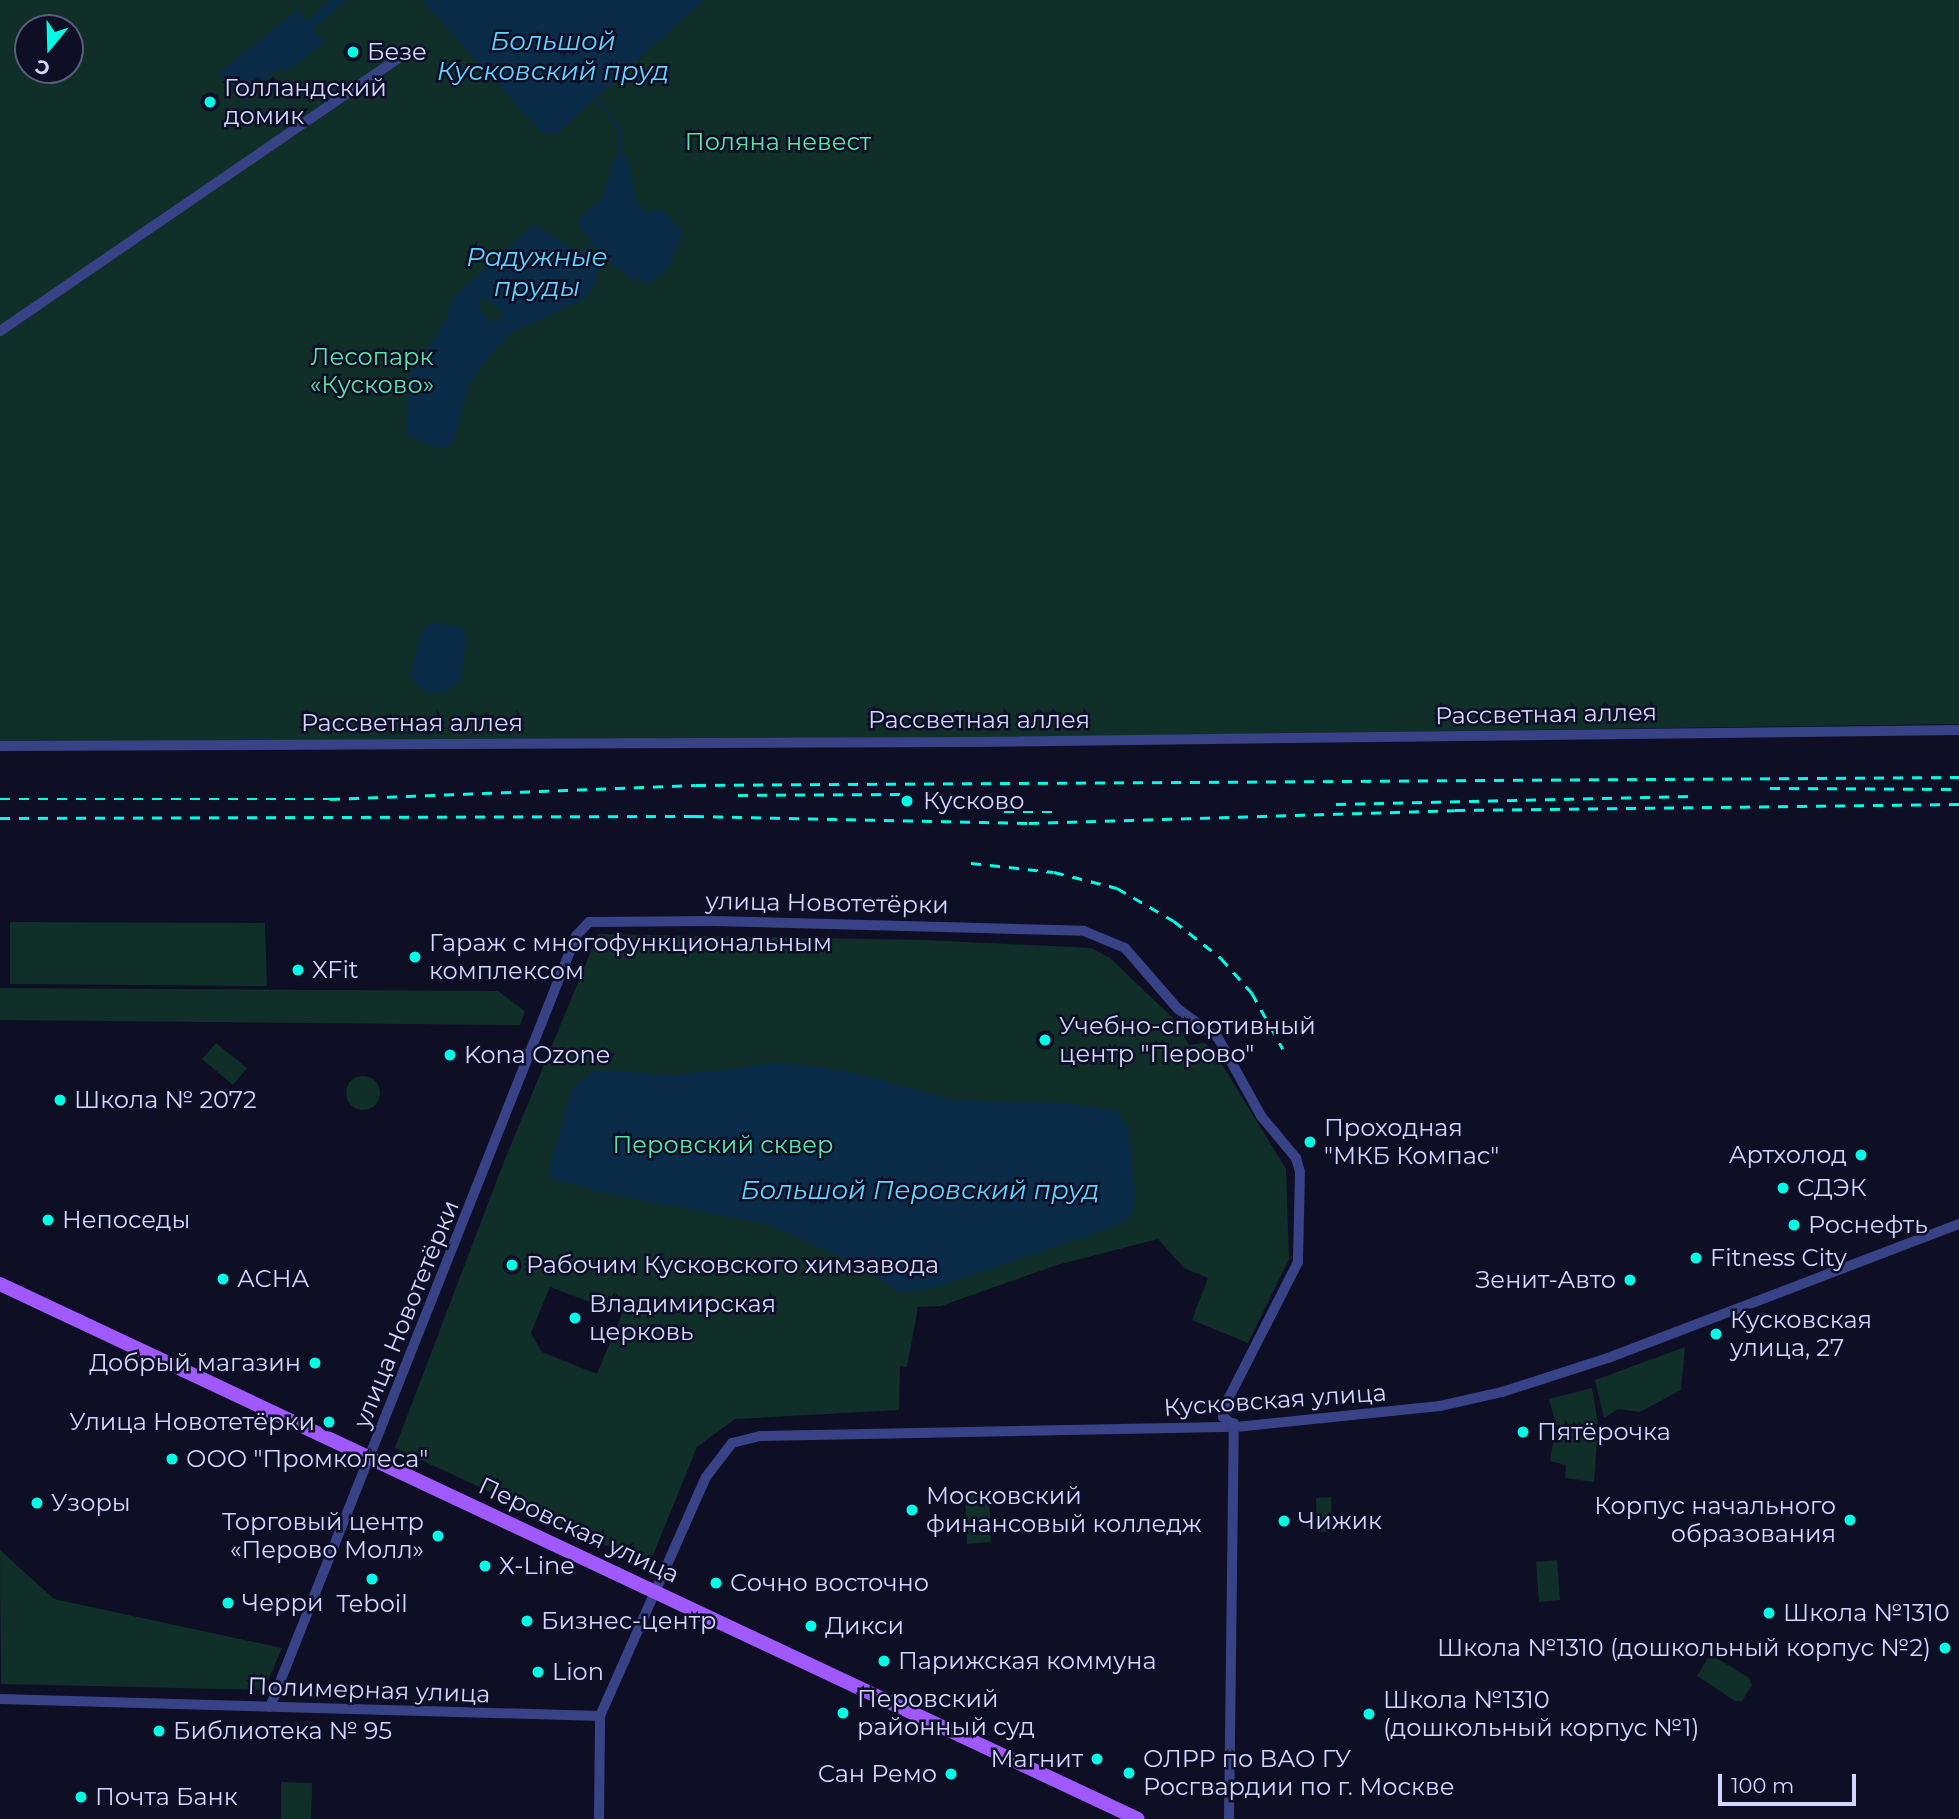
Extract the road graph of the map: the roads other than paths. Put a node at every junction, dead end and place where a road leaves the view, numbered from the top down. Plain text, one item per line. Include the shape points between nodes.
1 (402, 56) dead end
2 (0, 331) edge
3 (1959, 730) edge
4 (0, 746) edge
5 (1959, 1224) edge
6 (0, 1284) edge
7 (1236, 1427) junction
8 (372, 1458) junction
9 (654, 1591) junction
10 (0, 1699) edge
11 (270, 1707) junction
12 (600, 1716) junction
13 (599, 1819) edge
14 (1138, 1819) edge
15 (1230, 1819) edge

1 - 2 street
3 - 4 street, Рассветная аллея via 972,742
5 - 7 street, Кусковская улица via 1608,1358 1502,1392 1358,1418
6 - 8 main road, Перовская улица
7 - 8 street, улица Новотетёрки via 1228,1411 1237,1384 1298,1262 1300,1172 1296,1158 1261,1116 1218,1038 1178,1009 1125,948 1084,931 607,919 583,925 576,936
7 - 9 street, Кусковская улица via 761,1436 732,1443 706,1477
7 - 15 street, улица Новотетёрки
8 - 9 main road, Перовская улица
8 - 11 street, улица Новотетёрки
9 - 12 street
9 - 14 main road, Перовская улица
10 - 11 street, Полимерная улица
11 - 12 street, Полимерная улица
12 - 13 street

